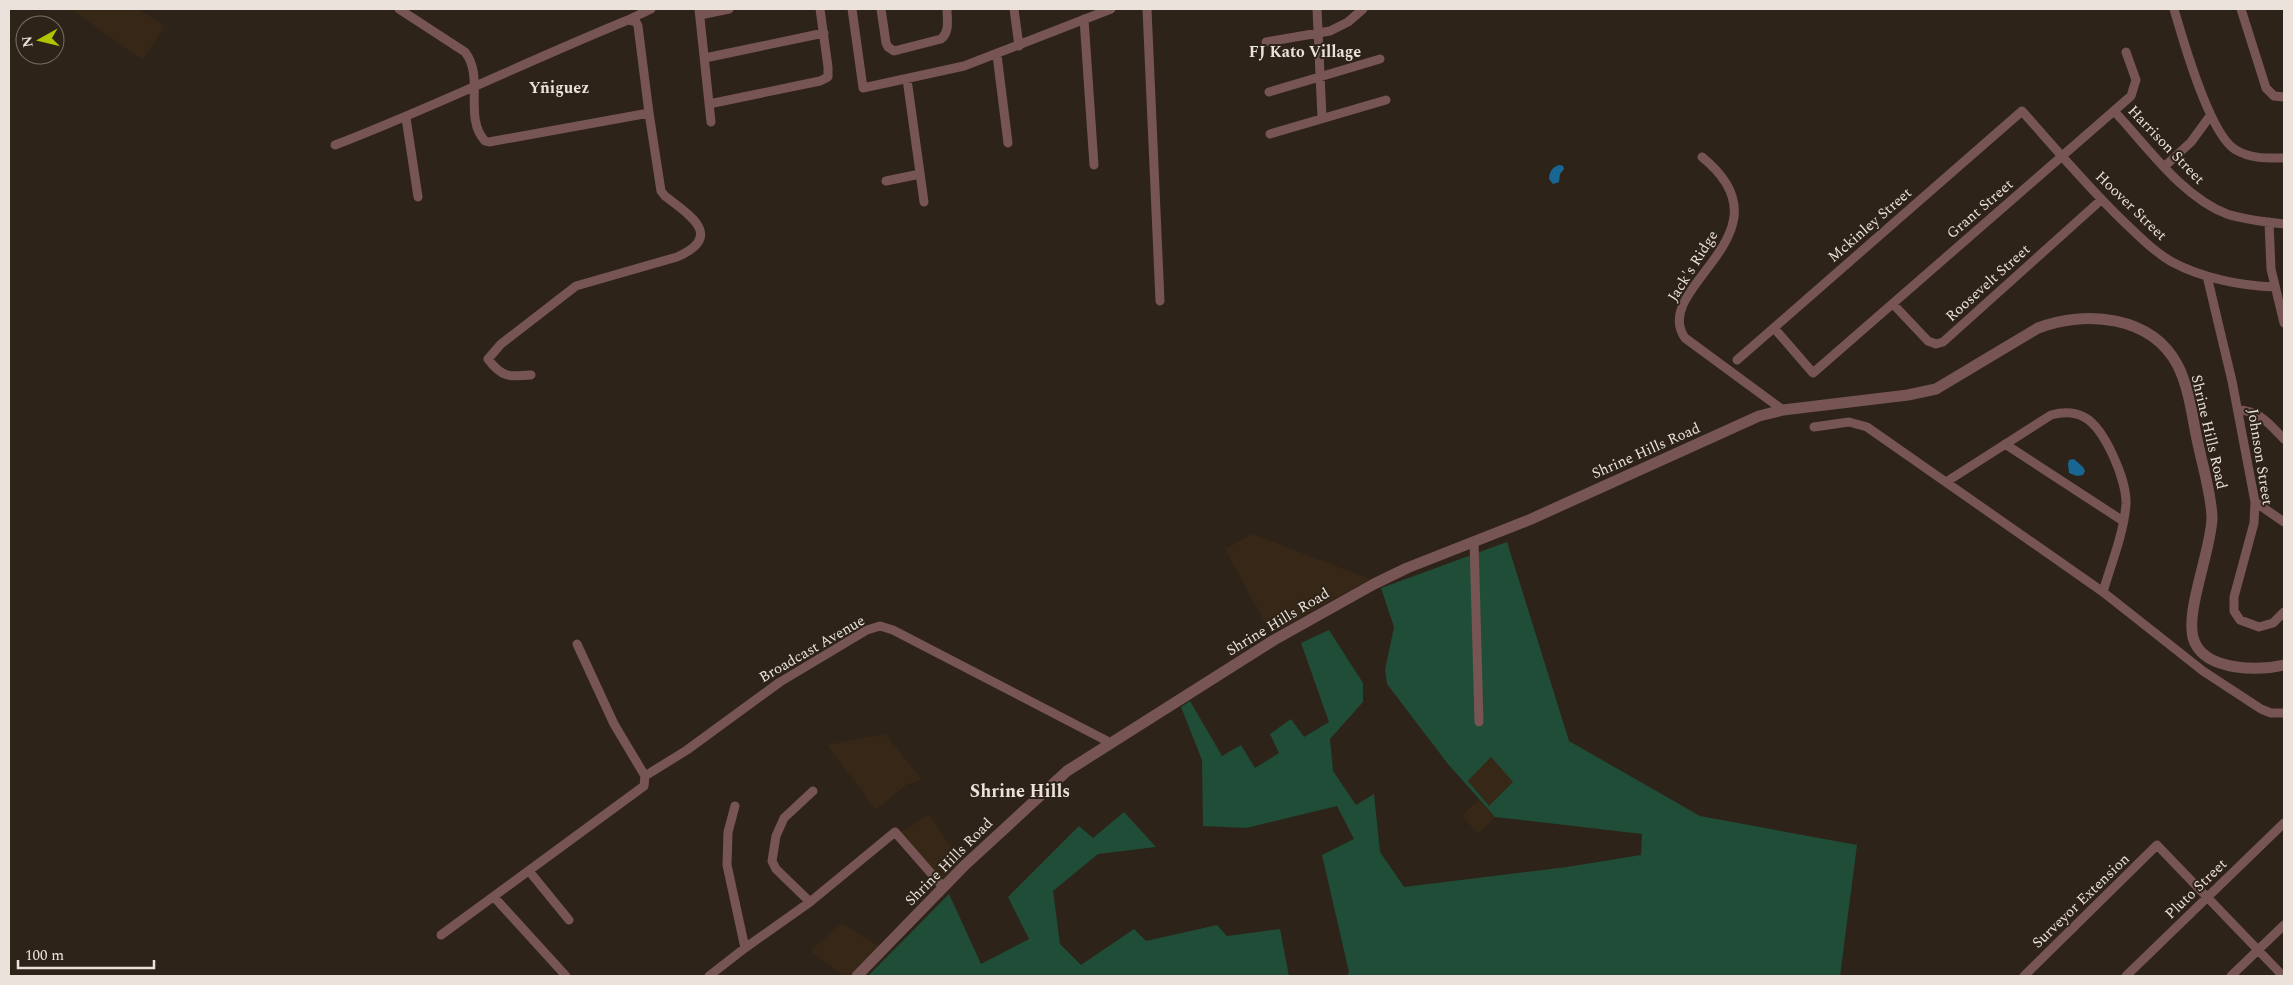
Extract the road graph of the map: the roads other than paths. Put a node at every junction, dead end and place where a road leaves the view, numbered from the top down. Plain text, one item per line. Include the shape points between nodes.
1 (399, 9) edge
2 (651, 9) edge
3 (729, 9) edge
4 (820, 9) edge
5 (852, 9) edge
6 (882, 9) edge
7 (947, 9) edge
8 (1014, 9) edge
9 (1111, 9) edge
10 (1147, 9) edge
11 (1317, 9) edge
12 (1363, 9) edge
13 (2174, 9) edge
14 (2241, 9) edge
15 (700, 12) edge
16 (1086, 15) edge
17 (628, 20) junction
18 (824, 34) junction
19 (1318, 34) junction
20 (1266, 42) dead end
21 (1019, 46) junction
22 (2126, 52) dead end
23 (997, 55) junction
24 (704, 58) junction
25 (1380, 60) dead end
26 (1320, 77) junction
27 (907, 79) junction
28 (473, 86) junction
29 (1269, 92) dead end
30 (2284, 97) edge
31 (1386, 100) dead end
32 (709, 104) junction
33 (2022, 111) joint
34 (2114, 111) junction
35 (649, 113) junction
36 (2210, 116) junction
37 (406, 118) junction
38 (1322, 118) junction
39 (711, 122) dead end
40 (1270, 134) dead end
41 (1008, 143) dead end
42 (335, 145) dead end
43 (2062, 155) junction
44 (1702, 157) dead end
45 (2284, 158) edge
46 (1094, 165) dead end
47 (2165, 166) junction
48 (920, 174) junction
49 (886, 181) dead end
50 (418, 197) dead end
51 (2101, 200) junction
52 (924, 202) dead end
53 (2269, 222) junction
54 (2284, 224) edge
55 (2208, 276) junction
56 (2275, 287) junction
57 (1160, 301) dead end
58 (1893, 304) junction
59 (2284, 323) edge
60 (1774, 328) junction
61 (1737, 360) dead end
62 (532, 375) dead end
63 (1783, 410) junction
64 (2238, 410) junction
65 (1814, 427) dead end
66 (2284, 439) edge
67 (2005, 444) junction
68 (1946, 482) junction
69 (2256, 502) junction
70 (2123, 521) junction
71 (2284, 522) edge
72 (1474, 541) junction
73 (2103, 592) junction
74 (2284, 612) edge
75 (577, 644) dead end
76 (2284, 665) edge
77 (2284, 714) edge
78 (1479, 722) dead end
79 (1111, 743) junction
80 (645, 776) junction
81 (813, 791) dead end
82 (735, 806) dead end
83 (2284, 823) edge
84 (529, 871) junction
85 (943, 887) junction
86 (494, 897) junction
87 (2207, 897) junction
88 (810, 902) junction
89 (569, 920) dead end
90 (2284, 925) edge
91 (441, 935) dead end
92 (745, 948) junction
93 (2258, 951) junction
94 (566, 976) edge
95 (709, 976) edge
96 (857, 976) edge
97 (2024, 976) edge
98 (2126, 976) edge
99 (2232, 976) edge
100 (2283, 976) edge

1 - 28 street via 465,52 474,70
2 - 17 street
3 - 15 street
4 - 18 street
5 - 27 street via 863,88
6 - 7 street via 886,43 894,51 945,36
8 - 21 street
9 - 16 street
10 - 57 street
11 - 19 street
12 - 19 street via 1339,28
13 - 36 street
14 - 30 street via 2266,88 2274,96
15 - 24 street
16 - 21 street
16 - 46 street
17 - 28 street
17 - 35 street via 638,26
18 - 24 street
18 - 32 street via 828,77
19 - 20 street
19 - 26 street
21 - 23 street
22 - 34 street, Grant Street via 2135,85 2131,96
23 - 27 street
23 - 41 street
24 - 32 street
25 - 26 street
26 - 29 street
26 - 38 street
27 - 48 street
28 - 35 street via 477,128 482,138 489,142
28 - 37 street
31 - 38 street
32 - 39 street
33 - 43 street, Hoover Street
33 - 60 street, Mckinley Street
34 - 43 street, Grant Street
34 - 47 street, Harrison Street
35 - 62 street via 661,191 697,221 699,239 690,251 677,257 576,286 501,344 488,359 496,370 510,377
36 - 45 street via 2218,133 2235,150 2258,158
36 - 47 street via 2190,142
37 - 42 street
37 - 50 street
38 - 40 street
43 - 51 street, Hoover Street
43 - 58 street, Grant Street
44 - 63 street, Jack's Ridge via 1716,169 1730,190 1735,217 1727,239 1682,307 1678,324 1685,338
47 - 53 street, Harrison Street via 2205,203 2228,214
48 - 49 street
48 - 52 street
51 - 55 street, Hoover Street via 2160,254
51 - 58 street, Roosevelt Street via 1943,342 1928,341
53 - 54 street, Harrison Street
53 - 56 street
55 - 56 street, Hoover Street
55 - 64 street, Johnson Street
56 - 59 street
58 - 60 street, Grant Street via 1813,373
60 - 61 street, Mckinley Street
63 - 72 street, Shrine Hills Road via 1758,416 1529,520
63 - 76 street, Shrine Hills Road via 1936,389 2048,324 2101,318 2132,326 2161,344 2178,366 2209,499 2211,530 2192,624 2195,643 2206,656 2230,666 2252,670
64 - 66 street via 2258,414
64 - 69 street, Johnson Street
65 - 68 street via 1859,423
67 - 68 street
67 - 70 street
67 - 70 street via 2051,415 2069,412 2084,417 2096,426 2123,480 2126,503
68 - 73 street
69 - 71 street
69 - 74 street, Johnson Street via 2254,523 2234,597 2234,612 2240,620 2259,626 2273,623
70 - 73 street
72 - 78 street
72 - 79 street, Shrine Hills Road via 1407,568 1327,609
73 - 77 street via 2203,671 2261,709
75 - 80 street via 614,724
79 - 80 street, Broadcast Avenue via 880,626 867,630 780,682 688,750
79 - 85 street, Shrine Hills Road via 1060,778
80 - 84 street via 644,786 636,793
81 - 88 street via 784,818 776,836 772,861 776,869
82 - 92 street via 728,832 727,865
83 - 87 street, Pluto Street
84 - 86 street
84 - 89 street
85 - 88 street via 894,832
85 - 96 street, Shrine Hills Road
86 - 91 street
86 - 94 street
87 - 93 street
87 - 97 street, Surveyor Extension via 2157,845
87 - 98 street, Pluto Street
88 - 92 street
90 - 93 street
92 - 95 street
93 - 99 street
93 - 100 street

